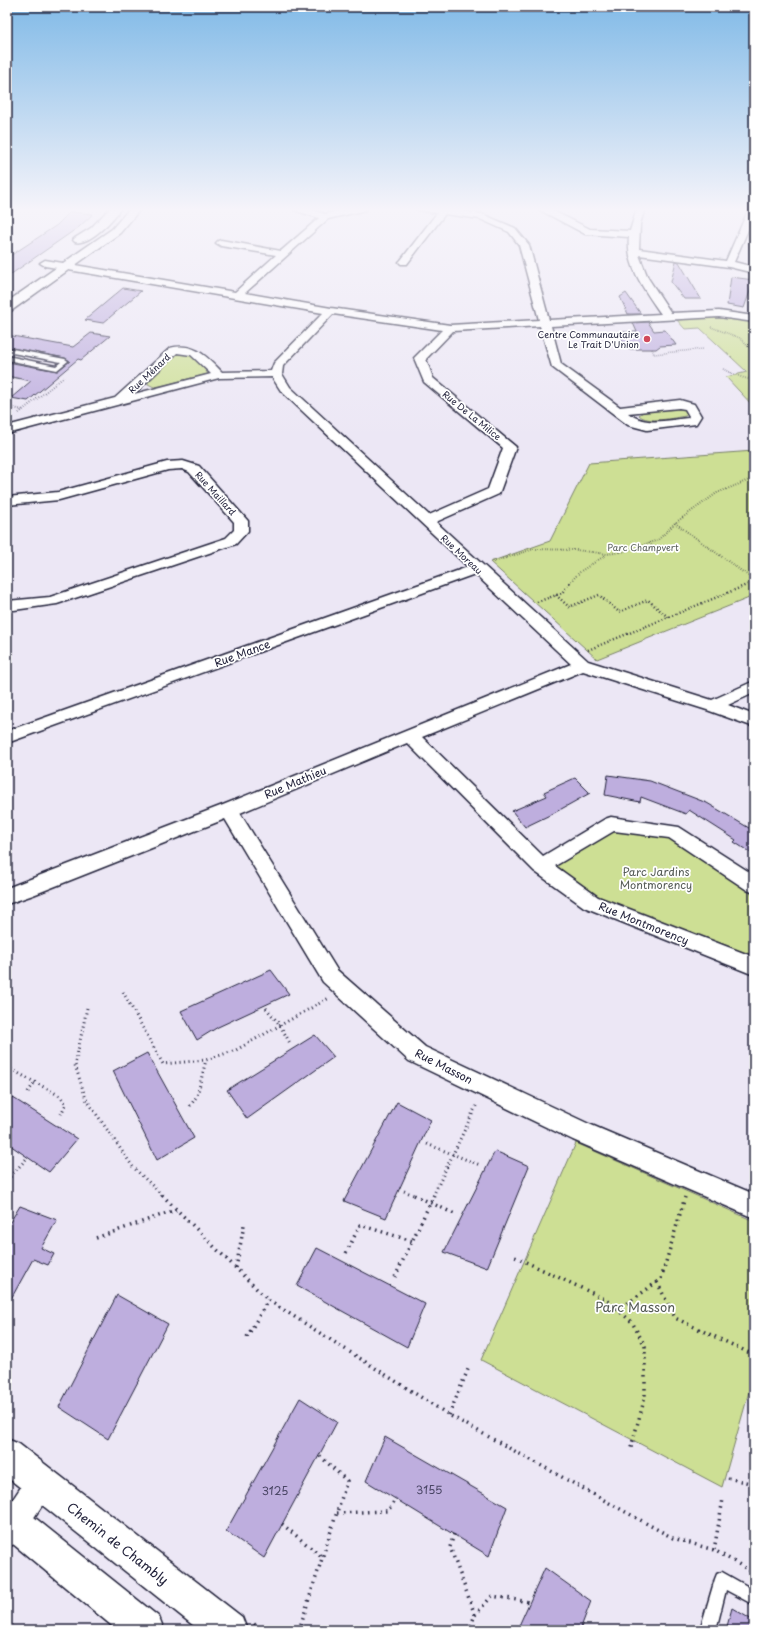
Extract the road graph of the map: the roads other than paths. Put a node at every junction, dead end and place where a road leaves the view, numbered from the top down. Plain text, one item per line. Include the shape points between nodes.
1 (40, 284) edge
2 (174, 284) edge
3 (249, 284) edge
4 (534, 284) edge
5 (646, 284) edge
6 (237, 295) junction
7 (7, 308) edge
8 (331, 311) junction
9 (668, 316) junction
10 (754, 319) edge
11 (544, 322) junction
12 (450, 328) junction
13 (7, 350) edge
14 (7, 358) edge
15 (276, 374) junction
16 (219, 375) junction
17 (118, 402) junction
18 (618, 412) junction
19 (7, 430) edge
20 (7, 501) edge
21 (426, 521) junction
22 (477, 568) junction
23 (7, 606) edge
24 (577, 661) junction
25 (754, 686) edge
26 (713, 706) junction
27 (754, 721) edge
28 (409, 735) junction
29 (7, 737) edge
30 (229, 810) junction
31 (541, 866) junction
32 (754, 885) edge
33 (7, 896) edge
34 (754, 966) edge
35 (754, 1206) edge
36 (7, 1456) edge
37 (40, 1482) junction
38 (9, 1525) edge
39 (754, 1598) edge
40 (146, 1630) edge
41 (230, 1630) edge
42 (708, 1630) edge

1 - 7 street
2 - 6 street
3 - 6 street
4 - 11 street
5 - 9 street
6 - 8 street
8 - 12 street
8 - 15 street via 278,365
9 - 10 street via 719,314
9 - 11 street
11 - 12 street
11 - 18 street via 556,365
12 - 21 street, Rue De La Milice via 420,358 428,380 510,447 494,491
13 - 14 lane via 65,361 57,368
15 - 16 street, Rue Ménard
15 - 21 street, Rue Moreau via 285,389
16 - 17 street, Rue Ménard
16 - 17 street, Rue Ménard via 194,350 174,350
17 - 19 street, Rue Ménard
18 - 18 street via 632,422 647,426 692,421 695,416 690,406 680,404
20 - 23 street, Rue Maillard via 59,496 166,466 183,465 194,468 241,521 241,532 231,541 52,600
21 - 22 street, Rue Moreau
22 - 24 street, Rue Moreau
22 - 29 street, Rue Mance
24 - 26 street, Rue Moreau
24 - 28 street, Rue Mathieu
25 - 26 street
26 - 27 street, Rue Moreau
28 - 30 street, Rue Mathieu
28 - 31 street, Rue Montmorency
30 - 33 street, Rue Mathieu
30 - 35 street, Rue Masson via 330,976 417,1054 581,1132
31 - 32 street via 610,824 673,832
31 - 34 street, Rue Montmorency via 591,902
36 - 37 street, Chemin de Chambly
37 - 38 street
37 - 41 street, Chemin de Chambly
38 - 40 street
39 - 42 lane via 722,1579

